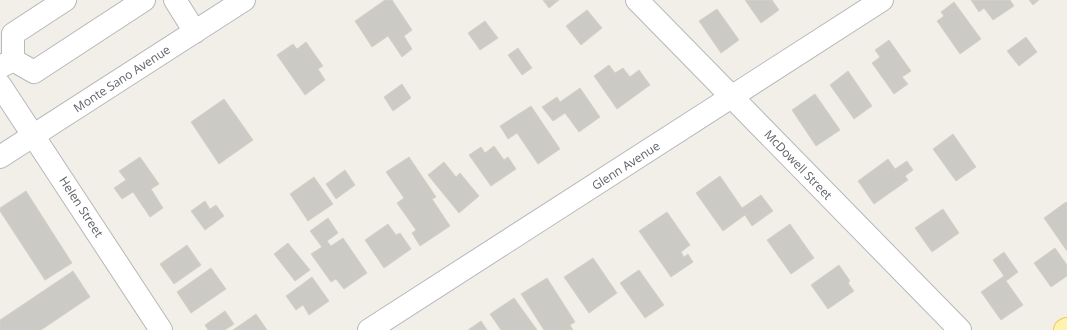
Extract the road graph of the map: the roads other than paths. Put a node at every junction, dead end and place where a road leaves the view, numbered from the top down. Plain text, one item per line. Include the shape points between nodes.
1 (65, 0) edge
2 (144, 0) edge
3 (175, 0) edge
4 (244, 0) edge
5 (637, 0) edge
6 (882, 0) edge
7 (195, 32) junction
8 (6, 64) edge
9 (0, 85) edge
10 (732, 97) junction
11 (34, 135) junction
12 (0, 158) edge
13 (161, 330) edge
14 (368, 330) edge
15 (960, 330) edge

1 - 8 street via 13,34
2 - 8 street via 34,72
3 - 7 street
4 - 7 street, Monte Sano Avenue
5 - 10 street, McDowell Street
6 - 10 street, Glenn Avenue
7 - 11 street, Monte Sano Avenue
9 - 11 street, Helen Street
10 - 14 street, Glenn Avenue
10 - 15 street, McDowell Street
11 - 12 street, Monte Sano Avenue
11 - 13 street, Helen Street

